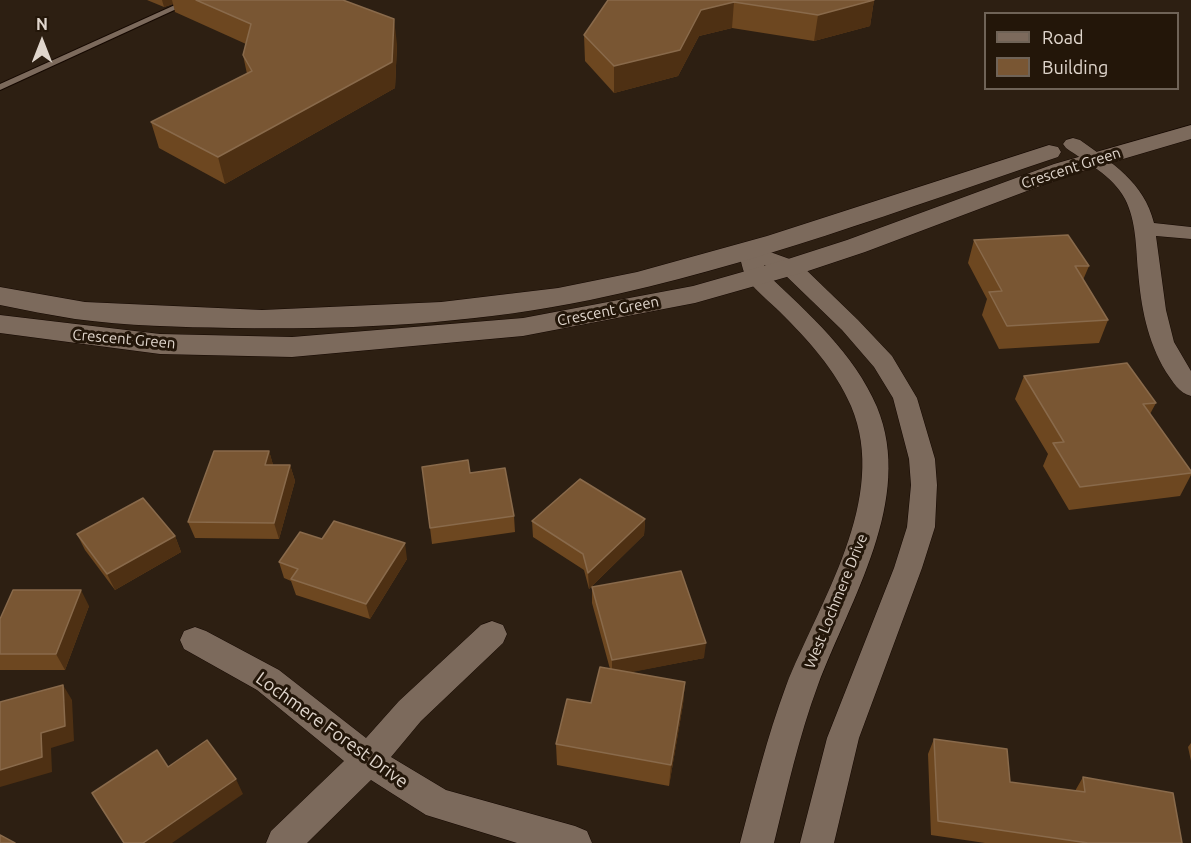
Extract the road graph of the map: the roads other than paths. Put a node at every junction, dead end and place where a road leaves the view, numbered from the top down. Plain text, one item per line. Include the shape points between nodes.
1 (192, 0) edge
2 (0, 87) edge
3 (1191, 113) edge
4 (1191, 132) edge
5 (1073, 144) junction
6 (1094, 159) junction
7 (1145, 228) junction
8 (1191, 233) edge
9 (753, 264) junction
10 (790, 267) junction
11 (0, 296) edge
12 (0, 324) edge
13 (1191, 388) edge
14 (492, 634) dead end
15 (195, 640) dead end
16 (368, 760) junction
17 (283, 843) edge
18 (575, 843) edge
19 (757, 843) edge
20 (817, 843) edge

1 - 2 lane
3 - 5 street, Crescent Green
4 - 6 street, Crescent Green
5 - 6 street
5 - 9 street, Crescent Green
6 - 7 street via 1135,198
6 - 10 street, Crescent Green
7 - 8 street
7 - 13 street via 1154,320 1163,344
9 - 10 street, Crescent Green
9 - 11 street, Crescent Green via 651,277 560,297 358,316 150,315 82,311
9 - 12 street, Crescent Green via 695,294 547,323 330,345 160,344
9 - 19 street, West Lochmere Drive via 844,370 864,407 874,441 876,473 871,513 802,686
10 - 20 street via 850,325 905,398 922,459 924,485 921,526 843,738
14 - 16 street via 410,711
15 - 16 street, Lochmere Forest Drive via 268,680
16 - 17 street
16 - 18 street, Lochmere Forest Drive via 438,804

